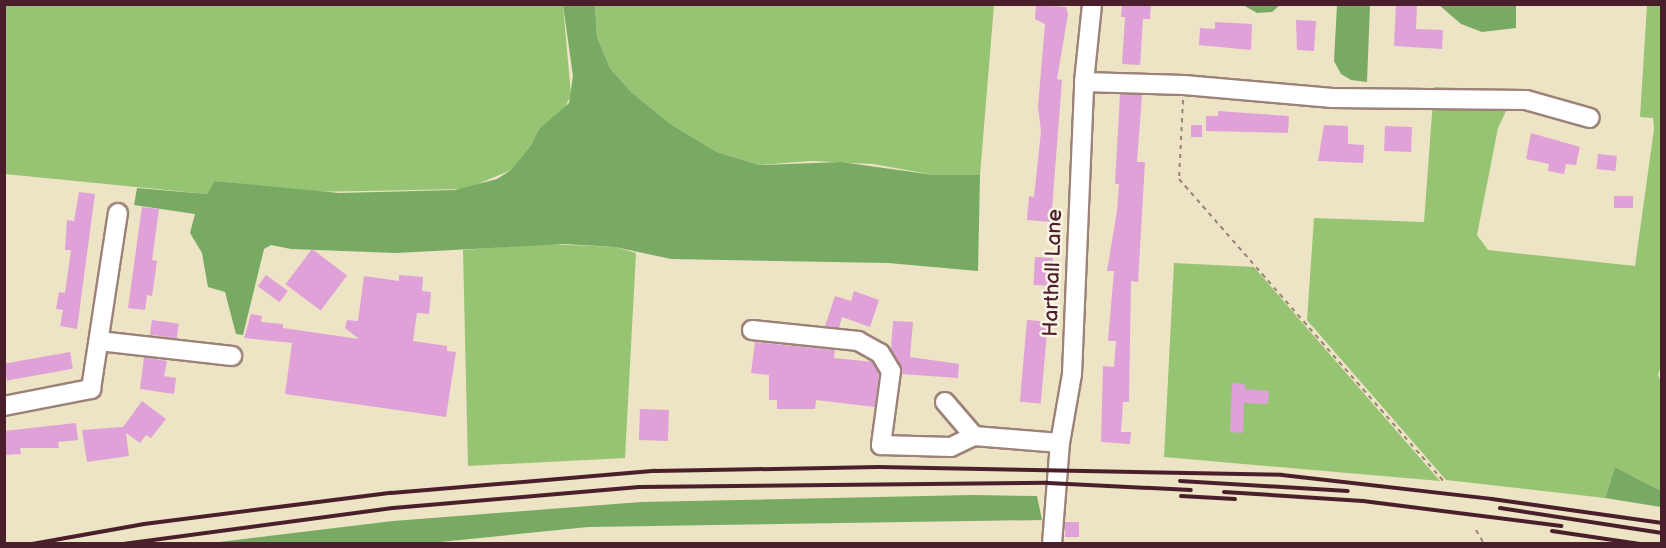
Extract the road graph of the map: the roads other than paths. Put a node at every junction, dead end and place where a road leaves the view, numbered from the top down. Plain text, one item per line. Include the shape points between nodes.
1 (1092, 4) edge
2 (1084, 82) junction
3 (1590, 118) dead end
4 (118, 213) dead end
5 (752, 330) dead end
6 (99, 341) junction
7 (232, 356) dead end
8 (945, 402) dead end
9 (4, 406) edge
10 (974, 436) junction
11 (1060, 443) junction
12 (1052, 543) edge

1 - 2 street, Harthall Lane
2 - 3 street via 1184,85 1332,98 1526,100
2 - 11 street, Harthall Lane via 1072,374
4 - 6 street
5 - 10 street via 858,340 880,353 891,371 881,445 951,447
6 - 7 street
6 - 9 street via 91,388
8 - 10 street
10 - 11 street
11 - 12 street, Harthall Lane

